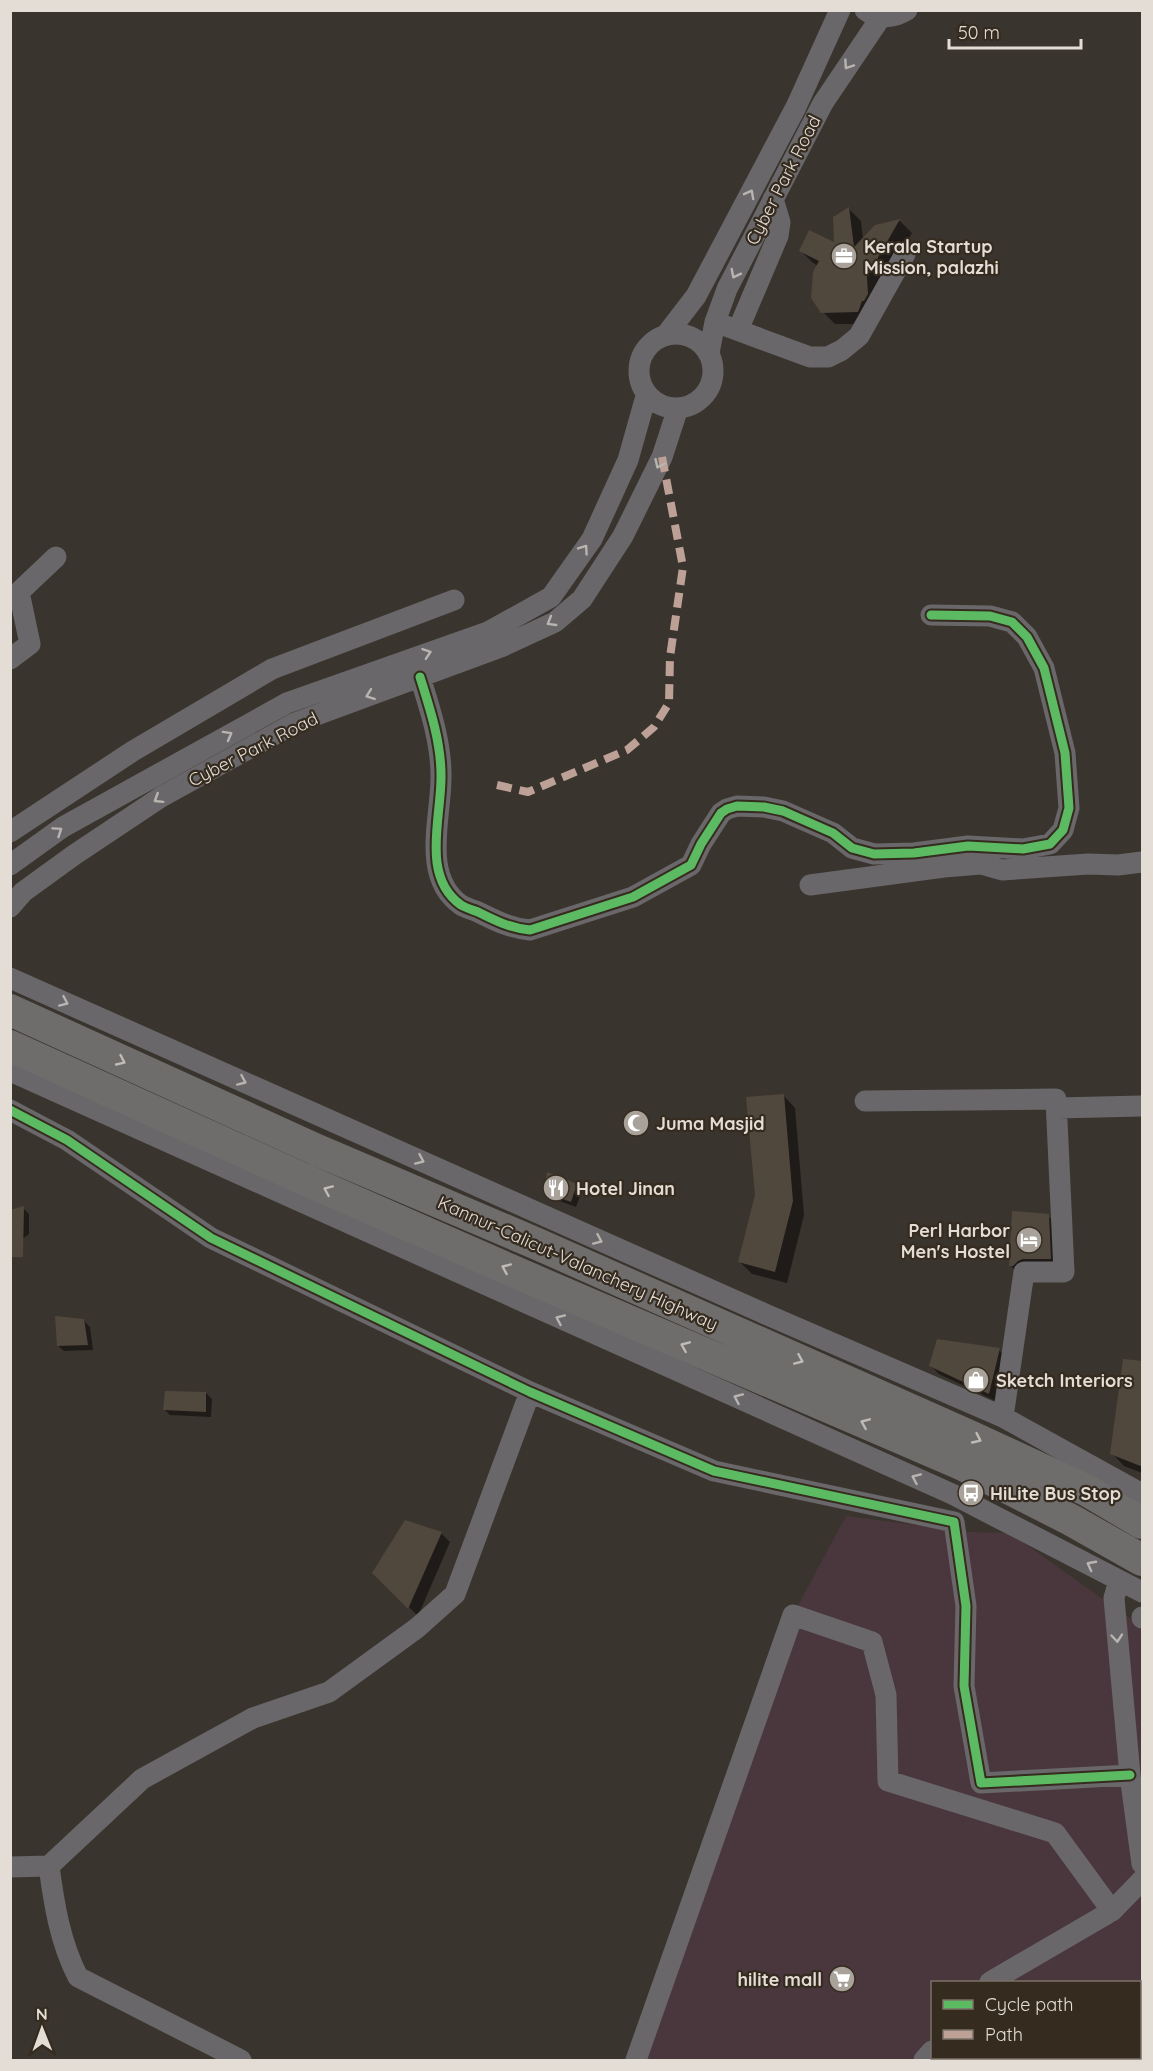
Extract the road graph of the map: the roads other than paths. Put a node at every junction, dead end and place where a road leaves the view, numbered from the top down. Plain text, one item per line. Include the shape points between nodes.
1 (840, 10) edge
2 (908, 10) edge
3 (873, 14) edge
4 (773, 199) junction
5 (905, 254) dead end
6 (715, 322) junction
7 (738, 330) junction
8 (666, 334) junction
9 (709, 353) junction
10 (646, 396) junction
11 (678, 408) junction
12 (56, 557) dead end
13 (454, 600) dead end
14 (931, 615) dead end
15 (10, 659) edge
16 (420, 677) junction
17 (10, 832) edge
18 (1143, 862) edge
19 (902, 863) junction
20 (10, 865) edge
21 (810, 885) dead end
22 (10, 907) edge
23 (10, 978) edge
24 (10, 1010) edge
25 (10, 1046) edge
26 (10, 1071) edge
27 (865, 1101) dead end
28 (1143, 1106) edge
29 (1057, 1108) junction
30 (10, 1110) edge
31 (530, 1392) junction
32 (1003, 1417) junction
33 (1143, 1494) edge
34 (1143, 1523) edge
35 (1131, 1570) edge
36 (1143, 1592) edge
37 (1130, 1775) junction
38 (1143, 1864) edge
39 (49, 1866) junction
40 (10, 1867) edge
41 (1143, 1880) edge
42 (1112, 1911) junction
43 (993, 1981) edge
44 (241, 2061) edge
45 (636, 2061) edge

8 -> 1 street via 696,296 796,107
2 - 3 street via 894,16
3 -> 4 street, Cyber Park Road
4 -> 6 street, Cyber Park Road via 727,289
4 - 7 street via 780,222 778,236
5 - 7 street via 860,336 828,357 810,357
6 - 7 street
6 - 9 street, Cyber Park Road
8 - 9 street via 691,336
8 - 10 street via 655,339 640,358 639,376
9 - 11 street via 713,365 709,389 690,406
10 - 11 street via 666,407
20 -> 10 street via 63,827 287,703 488,632 551,597 592,539 628,460
11 -> 16 street, Cyber Park Road via 662,457 623,536 582,599 555,622
12 - 15 street via 19,592 30,644
13 - 17 street via 272,669 133,751
14 - 19 street via 990,616 1012,622 1027,637 1044,668 1065,753 1069,808 1063,830 1050,844 1023,849 968,846
16 - 19 street via 438,747 441,775 436,859 444,887 461,904 512,928 530,930 633,897 691,865 721,813 737,806 783,811 833,833 852,848
16 -> 22 street, Cyber Park Road via 295,723 161,797 23,892
18 - 19 street via 1002,870 981,864 944,867
19 - 21 street
23 -> 32 street
24 -> 34 highway, Kannur-Calicut-Valanchery Highway via 317,1150 972,1437 1086,1490
35 -> 25 highway via 1071,1520 961,1464 513,1271
35 -> 26 street via 952,1494
27 - 29 street via 1056,1099
28 - 29 street
29 - 32 street via 1064,1272 1024,1272
30 - 31 street via 67,1140 211,1238
31 - 37 street via 714,1471 954,1522 966,1606 964,1686 981,1783
31 - 39 street via 455,1594 417,1628 329,1692 253,1718 142,1779
32 - 33 street
35 - 36 street
35 -> 37 street via 1114,1598
37 - 38 street
39 - 40 street
39 - 44 street via 63,1938 78,1977
41 - 42 street
42 - 43 street
42 - 45 street via 1055,1833 888,1781 886,1695 872,1642 793,1615

